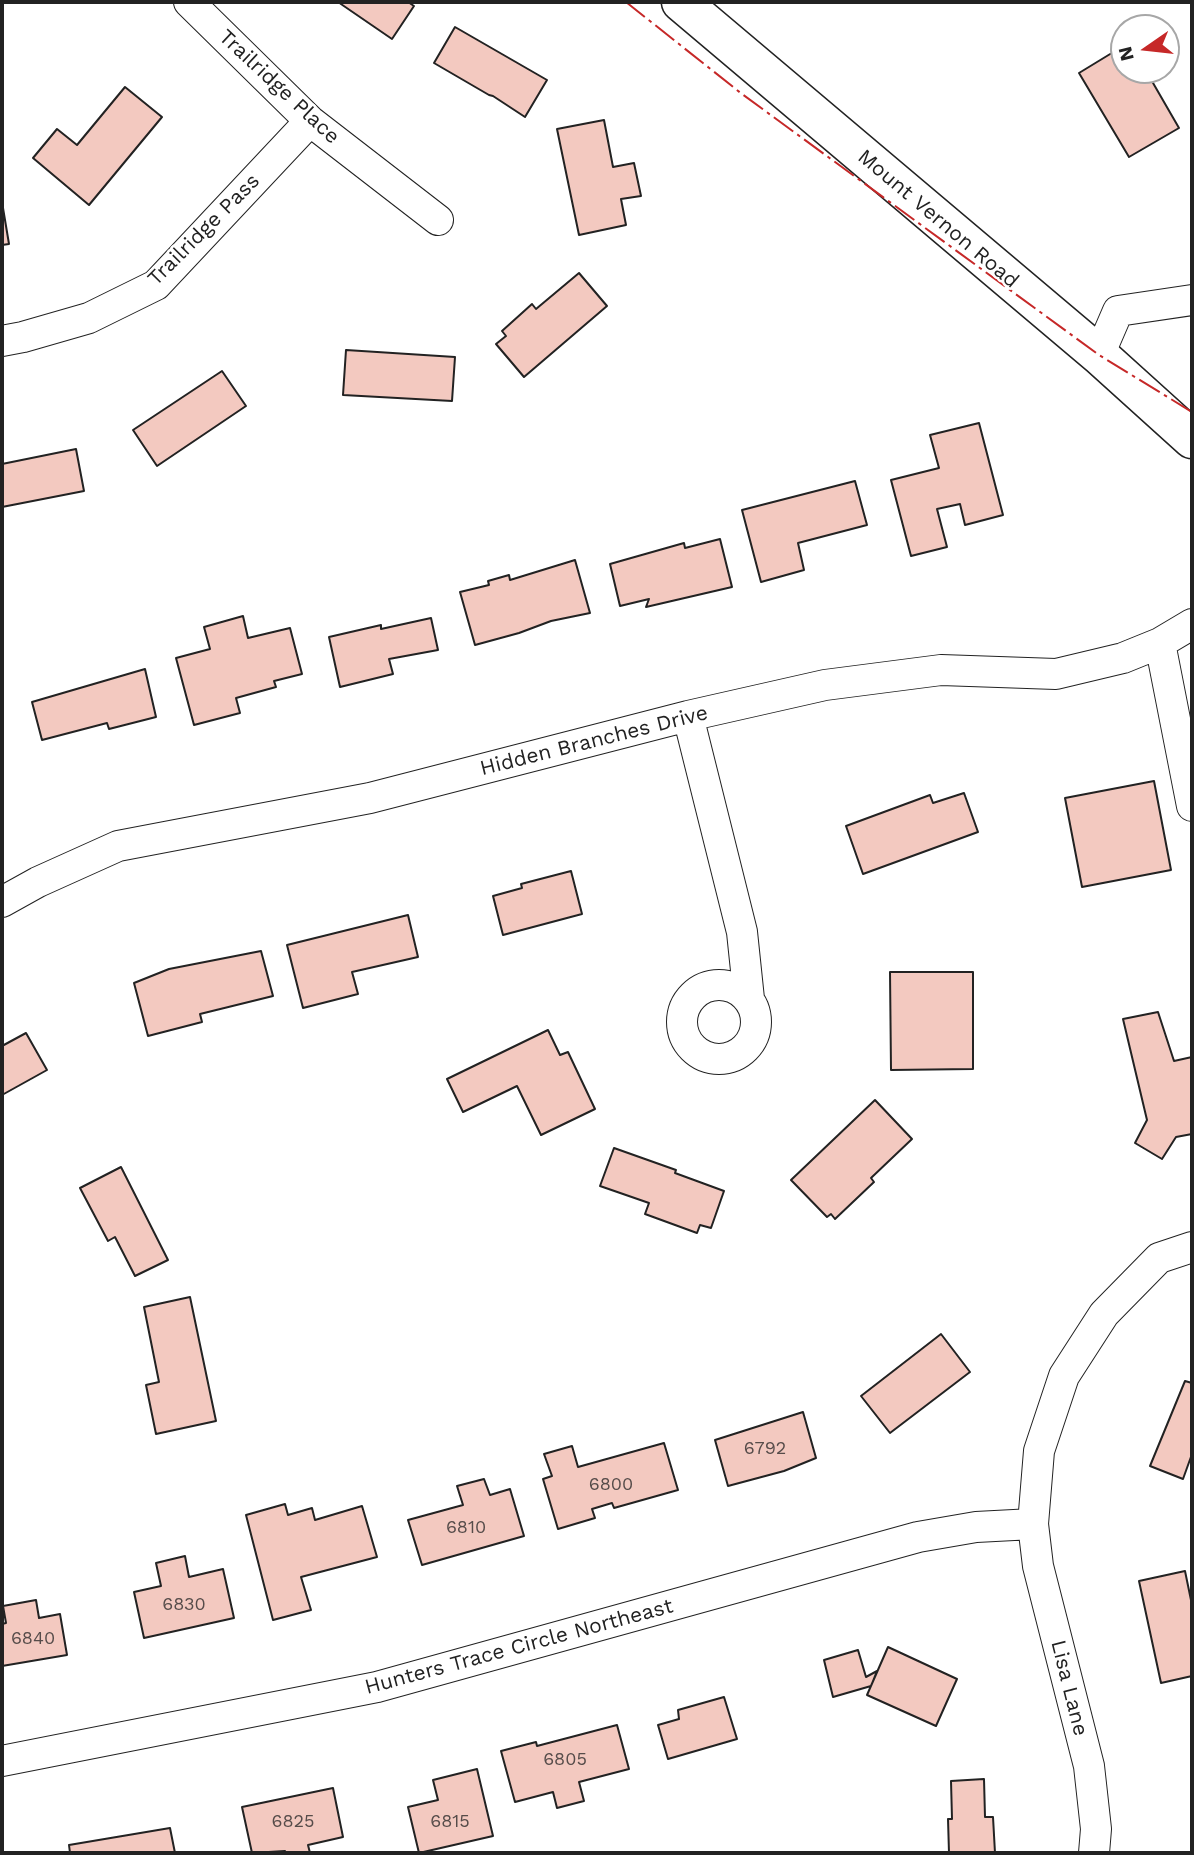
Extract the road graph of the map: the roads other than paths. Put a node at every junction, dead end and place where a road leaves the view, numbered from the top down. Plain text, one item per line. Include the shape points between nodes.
1 (189, 2) edge
2 (681, 2) edge
3 (310, 121) junction
4 (438, 220) dead end
5 (1192, 300) edge
6 (2, 341) edge
7 (1099, 355) junction
8 (1192, 439) edge
9 (1192, 624) edge
10 (1160, 643) junction
11 (688, 716) junction
12 (1192, 806) edge
13 (2, 902) edge
14 (749, 999) dead end
15 (1192, 1247) edge
16 (1033, 1524) junction
17 (2, 1761) edge
18 (1094, 1853) edge

1 - 3 street, Trailridge Place
2 - 7 street, Mount Vernon Road
3 - 4 street, Trailridge Place
3 - 6 street, Trailridge Pass via 156,285 89,318
5 - 7 street via 1118,311
7 - 8 street, Mount Vernon Road
9 - 10 street, Hidden Branches Drive
10 - 11 street, Hidden Branches Drive via 1123,658 1056,674 941,670 825,685
10 - 12 street
11 - 13 street, Hidden Branches Drive via 370,798 118,846
11 - 14 street via 742,932
15 - 16 street, Lisa Lane via 1159,1258 1104,1314 1064,1376 1039,1451
16 - 17 street, Hunters Trace Circle Northeast via 918,1537 377,1687
16 - 18 street, Lisa Lane via 1038,1566 1089,1766

